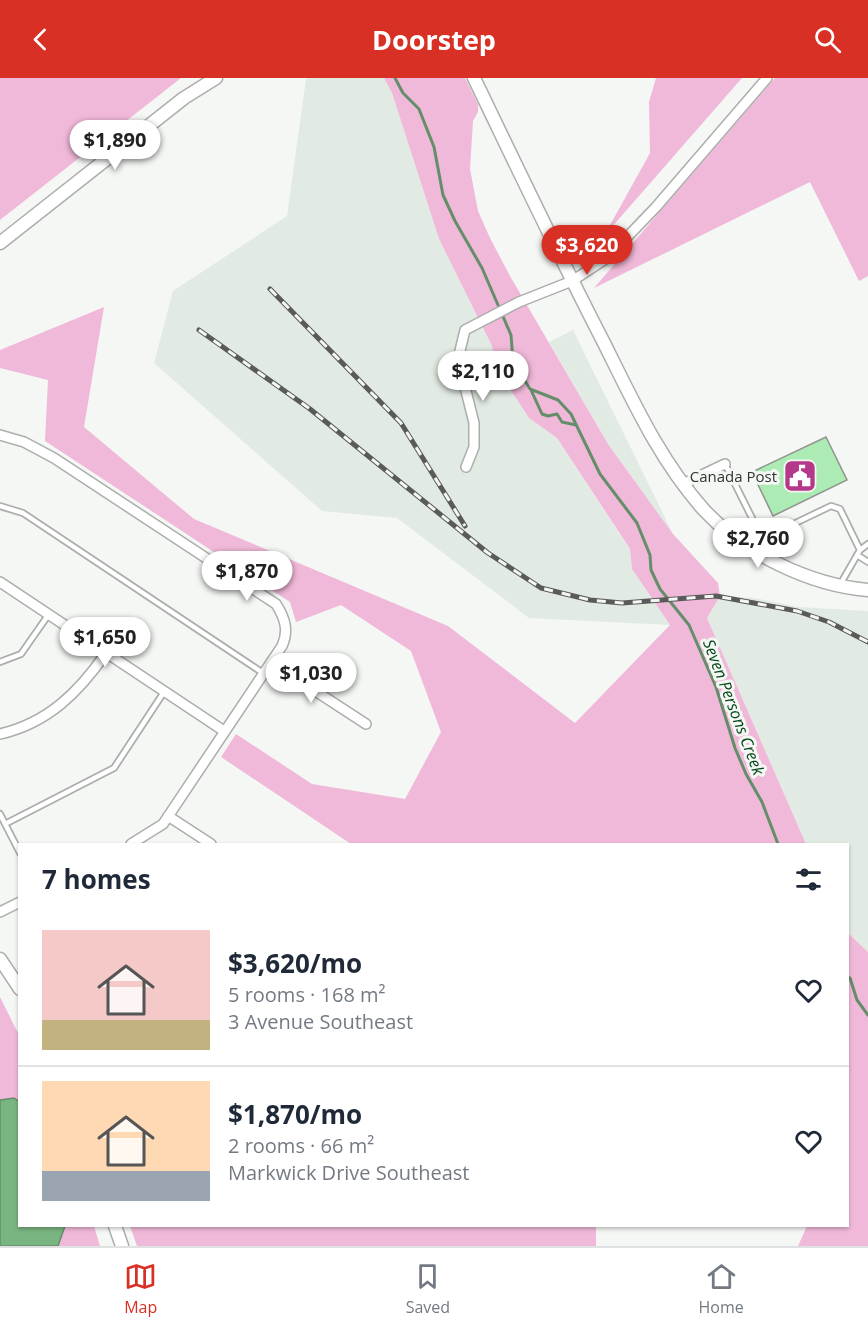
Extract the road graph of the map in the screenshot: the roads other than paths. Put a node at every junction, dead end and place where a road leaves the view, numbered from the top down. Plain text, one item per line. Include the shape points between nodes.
1 (216, 78) edge
2 (474, 78) edge
3 (767, 78) edge
4 (0, 243) edge
5 (572, 281) junction
6 (0, 435) edge
7 (726, 464) joint
8 (466, 467) dead end
9 (683, 484) junction
10 (0, 506) edge
11 (753, 520) dead end
12 (783, 529) dead end
13 (868, 544) edge
14 (858, 553) junction
15 (868, 562) edge
16 (0, 582) edge
17 (840, 586) junction
18 (868, 590) edge
19 (50, 614) junction
20 (106, 653) junction
21 (0, 662) edge
22 (271, 662) junction
23 (264, 673) junction
24 (164, 691) junction
25 (366, 724) dead end
26 (224, 731) junction
27 (0, 734) edge
28 (0, 814) edge
29 (168, 816) junction
30 (5, 824) junction
31 (133, 843) edge
32 (209, 843) edge
33 (18, 849) edge
34 (18, 903) edge
35 (0, 912) edge
36 (0, 959) edge
37 (18, 986) edge
38 (115, 1227) edge
39 (122, 1246) edge

1 - 4 street via 184,98
2 - 5 street
3 - 5 street via 616,250
5 - 8 street via 465,330 458,359 474,423 474,447
5 - 9 street via 651,437
6 - 22 street via 41,450 276,604 286,638
7 - 9 street
7 - 11 lane
9 - 17 street via 705,511 757,552
10 - 23 lane via 23,513
12 - 14 lane via 831,506 840,509
13 - 14 lane
14 - 15 lane
14 - 17 lane
16 - 19 street
17 - 18 street
19 - 20 street
19 - 21 lane via 21,654
20 - 24 street
20 - 27 street via 89,678 56,709
22 - 23 street
22 - 25 street
23 - 26 street
24 - 26 street
24 - 30 lane via 114,768
26 - 29 street
28 - 30 lane
29 - 31 street via 158,830
29 - 32 street
30 - 33 lane
34 - 35 street
36 - 37 street
38 - 39 street

